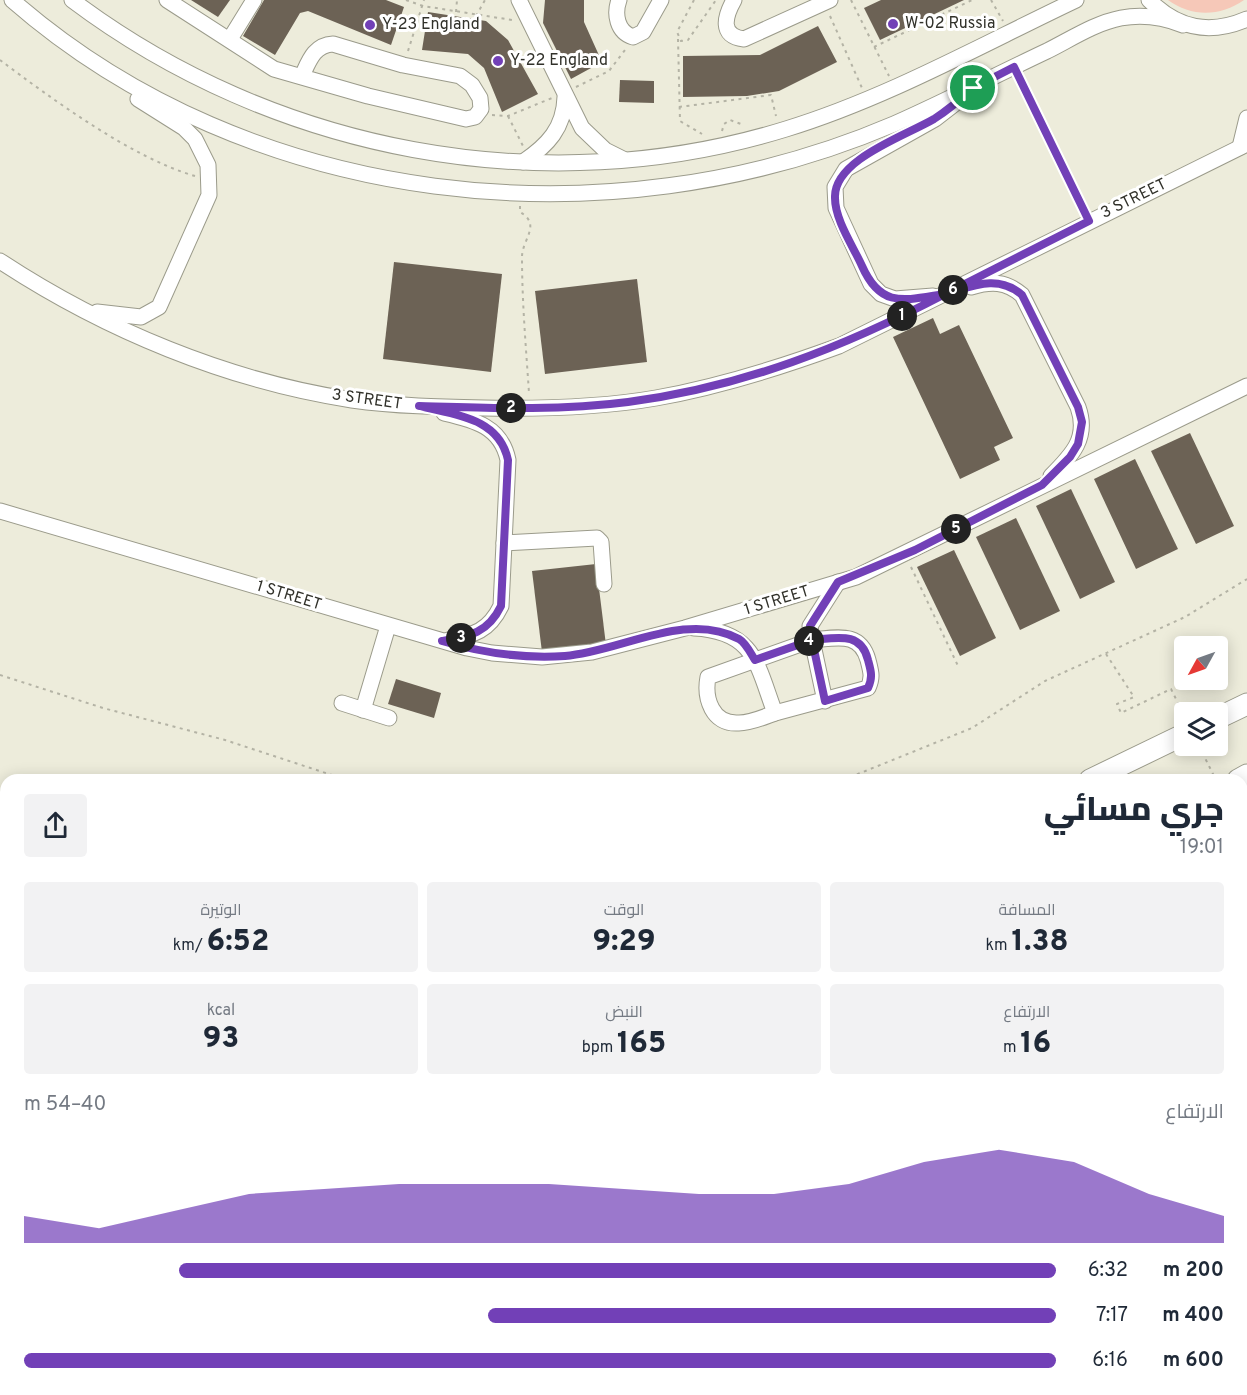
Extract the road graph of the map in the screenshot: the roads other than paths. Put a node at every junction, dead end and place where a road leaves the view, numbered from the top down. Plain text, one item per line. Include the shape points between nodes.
1 (12, 0) edge
2 (72, 0) edge
3 (167, 0) edge
4 (255, 0) edge
5 (519, 0) edge
6 (619, 0) edge
7 (662, 0) edge
8 (734, 0) edge
9 (1076, 0) edge
10 (1149, 0) edge
11 (827, 1) edge
12 (1247, 19) edge
13 (1183, 25) junction
14 (230, 39) junction
15 (74, 49) junction
16 (302, 76) junction
17 (973, 88) junction
18 (564, 95) junction
19 (1247, 122) edge
20 (1244, 146) edge
21 (524, 155) junction
22 (624, 160) junction
23 (0, 261) edge
24 (945, 294) junction
25 (82, 310) junction
26 (1247, 386) edge
27 (419, 406) junction
28 (1042, 485) junction
29 (0, 510) edge
30 (504, 543) junction
31 (838, 582) junction
32 (604, 584) dead end
33 (388, 626) junction
34 (685, 628) junction
35 (812, 640) junction
36 (442, 641) junction
37 (755, 660) junction
38 (825, 701) junction
39 (342, 703) dead end
40 (1247, 704) edge
41 (363, 710) junction
42 (776, 713) junction
43 (1228, 713) edge
44 (389, 718) dead end
45 (1174, 739) edge
46 (1102, 774) edge

1 - 15 street
2 - 21 street via 162,60 269,111 376,142 450,155
3 - 14 street
4 - 14 street
5 - 18 street
6 - 7 street via 617,20 633,38 643,32
8 - 11 street via 725,16 725,26 734,37 744,39
9 - 22 street via 867,99 779,131 714,147
10 - 13 street via 1162,14
12 - 13 street via 1229,27
13 - 17 street via 1144,16 1118,18
14 - 16 street via 260,63
15 - 17 street via 160,101 289,153 404,183 490,192 609,193 737,175 851,141
15 - 25 street via 121,88 184,128 203,151 210,180 203,215 159,307 141,317
16 - 16 street via 315,51 328,44 403,66 464,78 480,98 478,114 466,119
17 - 24 street via 935,119 851,166 841,174 835,187 836,208 876,290 895,300
18 - 21 street via 563,117 556,133 545,146
18 - 22 street via 589,136
19 - 20 street
20 - 24 street, 3 STREET
21 - 22 street
23 - 25 street, 3 STREET
24 - 27 street, 3 STREET via 839,346 744,378 655,398 529,408
24 - 28 street via 996,282 1010,286 1027,301 1082,422 1075,451
25 - 27 street, 3 STREET via 151,342 246,375 351,399
26 - 28 street, 1 STREET
27 - 30 street via 483,424 502,443 508,460
28 - 31 street, 1 STREET via 915,550
29 - 33 street, 1 STREET
30 - 32 street via 597,538 601,542
30 - 36 street via 504,595 496,617 479,633
31 - 34 street, 1 STREET
31 - 35 street via 810,626
33 - 36 street, 1 STREET
33 - 41 street
34 - 36 street, 1 STREET via 567,656 492,653
34 - 37 street via 708,629 741,640
35 - 37 street
35 - 38 street
35 - 38 street via 858,641 865,648 873,678 868,688
37 - 42 street
37 - 42 street via 708,677 707,698 714,714 726,722 739,723
38 - 42 street
39 - 41 street
40 - 43 highway
41 - 44 street
45 - 46 highway

